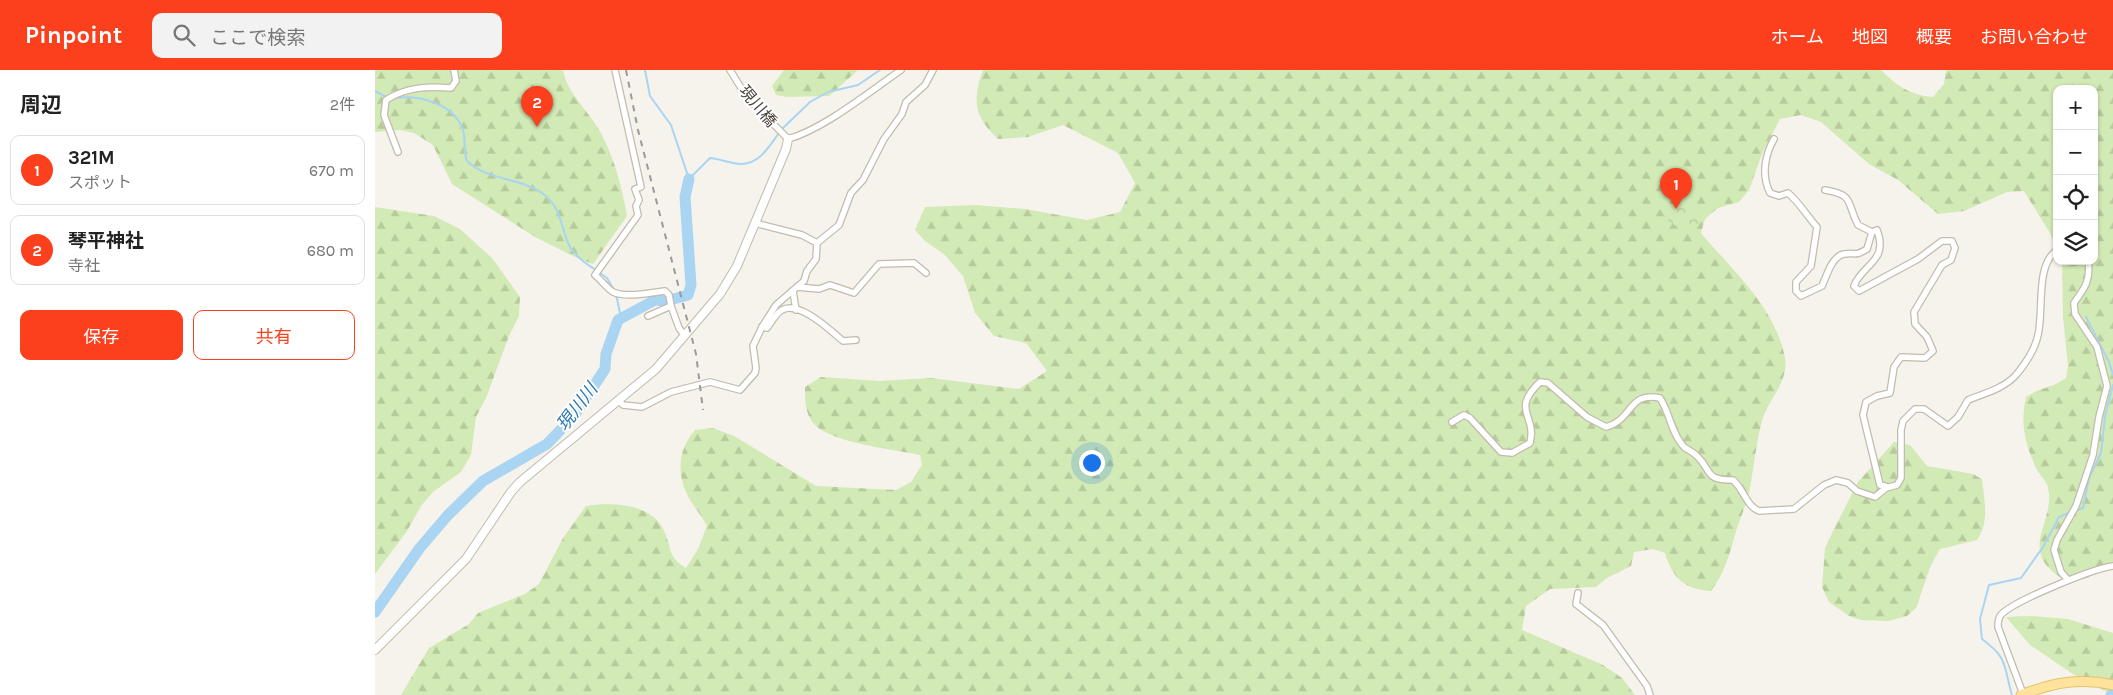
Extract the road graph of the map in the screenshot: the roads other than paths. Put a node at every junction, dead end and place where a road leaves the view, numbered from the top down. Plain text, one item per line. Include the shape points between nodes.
1 (455, 70) edge
2 (615, 70) edge
3 (730, 70) edge
4 (901, 70) edge
5 (933, 70) edge
6 (786, 137) junction
7 (1774, 139) dead end
8 (398, 152) dead end
9 (1825, 190) dead end
10 (755, 223) junction
11 (1872, 232) junction
12 (817, 243) junction
13 (2053, 254) edge
14 (2089, 265) edge
15 (926, 273) dead end
16 (795, 289) junction
17 (671, 306) junction
18 (796, 310) junction
19 (648, 316) dead end
20 (762, 327) junction
21 (685, 336) junction
22 (855, 340) dead end
23 (619, 401) junction
24 (1452, 422) dead end
25 (1890, 488) junction
26 (2113, 566) edge
27 (2068, 580) junction
28 (1578, 593) dead end
29 (375, 650) edge
30 (2113, 685) edge
31 (2022, 694) edge
32 (1650, 695) edge

1 - 8 street via 456,82 451,88 425,86 403,91 386,100 384,115
2 - 17 street via 641,187 635,189 639,200 638,215 595,275 617,293 629,297 665,292
3 - 6 street, 現川橋 via 747,96
4 - 6 street via 802,135
5 - 12 street via 925,85 906,102 863,180 851,193 839,225
6 - 10 street via 786,149
7 - 11 street via 1767,151 1766,186 1770,193 1779,196 1788,193 1795,198 1817,227 1811,266 1796,282 1796,291 1801,296 1822,286 1834,260 1843,254 1857,255 1867,249
9 - 11 street via 1847,196 1858,225
10 - 12 street via 802,235
10 - 21 street via 730,280
11 - 25 street via 1877,230 1881,239 1878,254 1857,279 1855,286 1859,291 1918,259 1942,241 1952,241 1955,248 1951,260 1942,265 1914,312 1915,324 1927,336 1933,351 1925,358 1901,357 1894,367 1890,393 1867,402 1863,415 1881,485
12 - 16 street via 816,259 804,281
13 - 25 street via 2046,262 2039,334 2031,354 2005,384 1968,400 1958,418 1948,426 1924,409 1915,409 1903,421 1901,478
14 - 27 street via 2090,276 2074,303 2075,314 2097,346 2107,386 2093,455 2072,516 2054,550 2061,572
15 - 16 street via 914,263 879,264 854,293 831,286
16 - 18 street
16 - 20 street via 776,305
17 - 19 street
17 - 21 street
18 - 20 street via 781,310 767,328
18 - 22 street via 817,318 843,340
20 - 23 street via 753,346 755,373 740,390 711,382 671,392 642,407 623,405
21 - 23 street via 656,369
23 - 29 street via 520,482 466,559
24 - 25 street via 1464,415 1470,418 1501,452 1512,453 1529,443 1531,437 1524,405 1527,394 1541,382 1548,383 1587,417 1606,427 1616,424 1639,399 1647,395 1659,398 1667,408 1680,441 1698,457 1706,471 1719,480 1733,480 1740,485 1754,510 1794,509 1824,485 1836,480 1875,497
26 - 27 street
27 - 31 street via 2000,616 1998,626
28 - 32 street via 1576,604 1603,625 1647,686
30 - 31 main road via 2068,681

